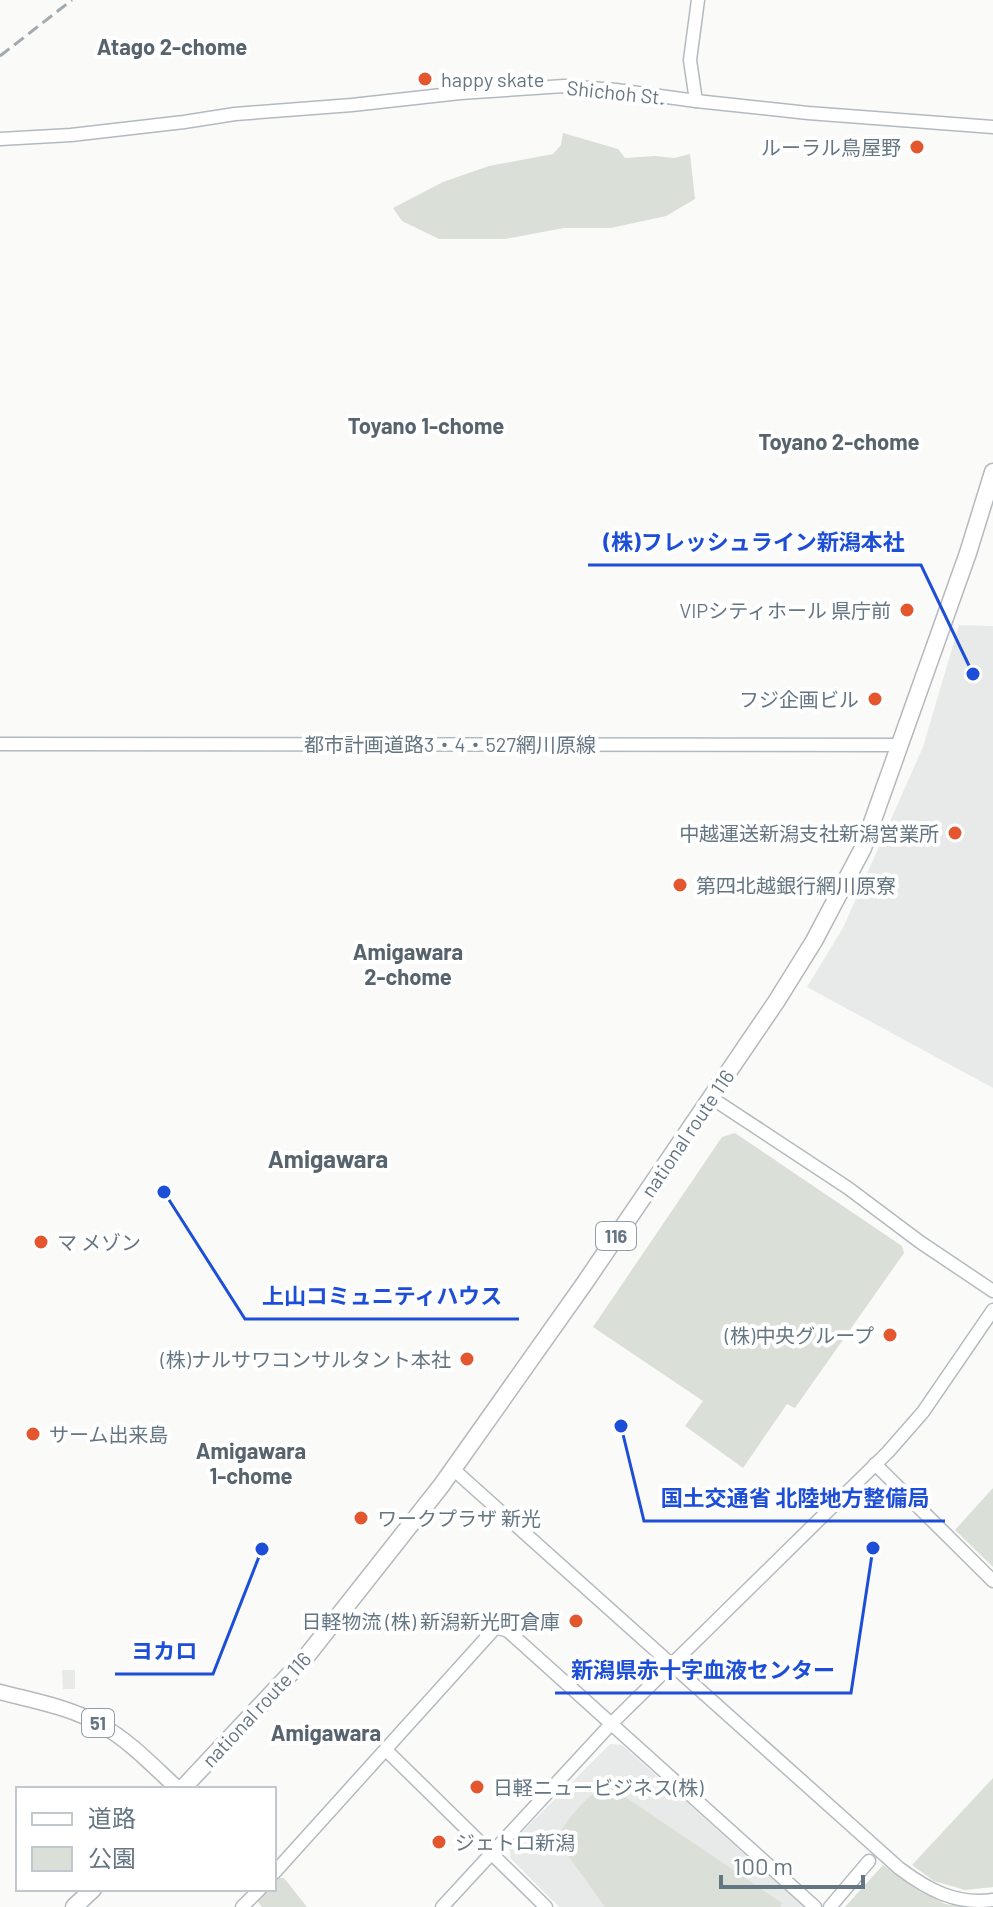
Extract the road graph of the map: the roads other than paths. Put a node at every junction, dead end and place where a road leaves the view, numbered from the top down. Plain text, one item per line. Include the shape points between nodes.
1 (698, 0) edge
2 (696, 101) junction
3 (993, 127) edge
4 (0, 139) edge
5 (993, 472) edge
6 (0, 744) edge
7 (901, 745) junction
8 (710, 1097) junction
9 (993, 1291) edge
10 (993, 1310) edge
11 (875, 1464) junction
12 (453, 1469) junction
13 (993, 1581) edge
14 (670, 1665) junction
15 (4, 1697) edge
16 (611, 1724) junction
17 (386, 1750) junction
18 (178, 1787) edge
19 (182, 1787) edge
20 (492, 1853) junction
21 (869, 1861) dead end
22 (276, 1871) edge
23 (77, 1891) edge
24 (91, 1891) edge
25 (258, 1891) edge
26 (993, 1900) edge
27 (60, 1907) edge
28 (74, 1907) edge
29 (242, 1907) edge
30 (442, 1907) edge
31 (546, 1907) edge
32 (815, 1907) edge
33 (830, 1907) edge

1 - 2 street via 690,60
2 - 3 street, Shichoh St.
2 - 4 street, Shichoh St. via 564,86
5 - 7 highway, national route 116 / 116
6 - 7 street, 都市計画道路3・4・527網川原線
7 - 8 highway, national route 116 / 116 via 863,848 814,941
8 - 9 street
8 - 12 highway, national route 116 / 116
10 - 11 street via 923,1412
11 - 13 street
11 - 14 street
12 - 14 street
12 - 19 highway, national route 116 / 116 via 306,1657
14 - 16 street
14 - 26 street via 915,1880 946,1897
15 - 18 main road, 51 via 49,1704 101,1725
16 - 17 street via 508,1631 496,1627
16 - 20 street
16 - 32 street
17 - 20 street
17 - 22 street
20 - 30 street
20 - 31 street
21 - 33 street
23 - 27 highway
24 - 28 highway
25 - 29 street

